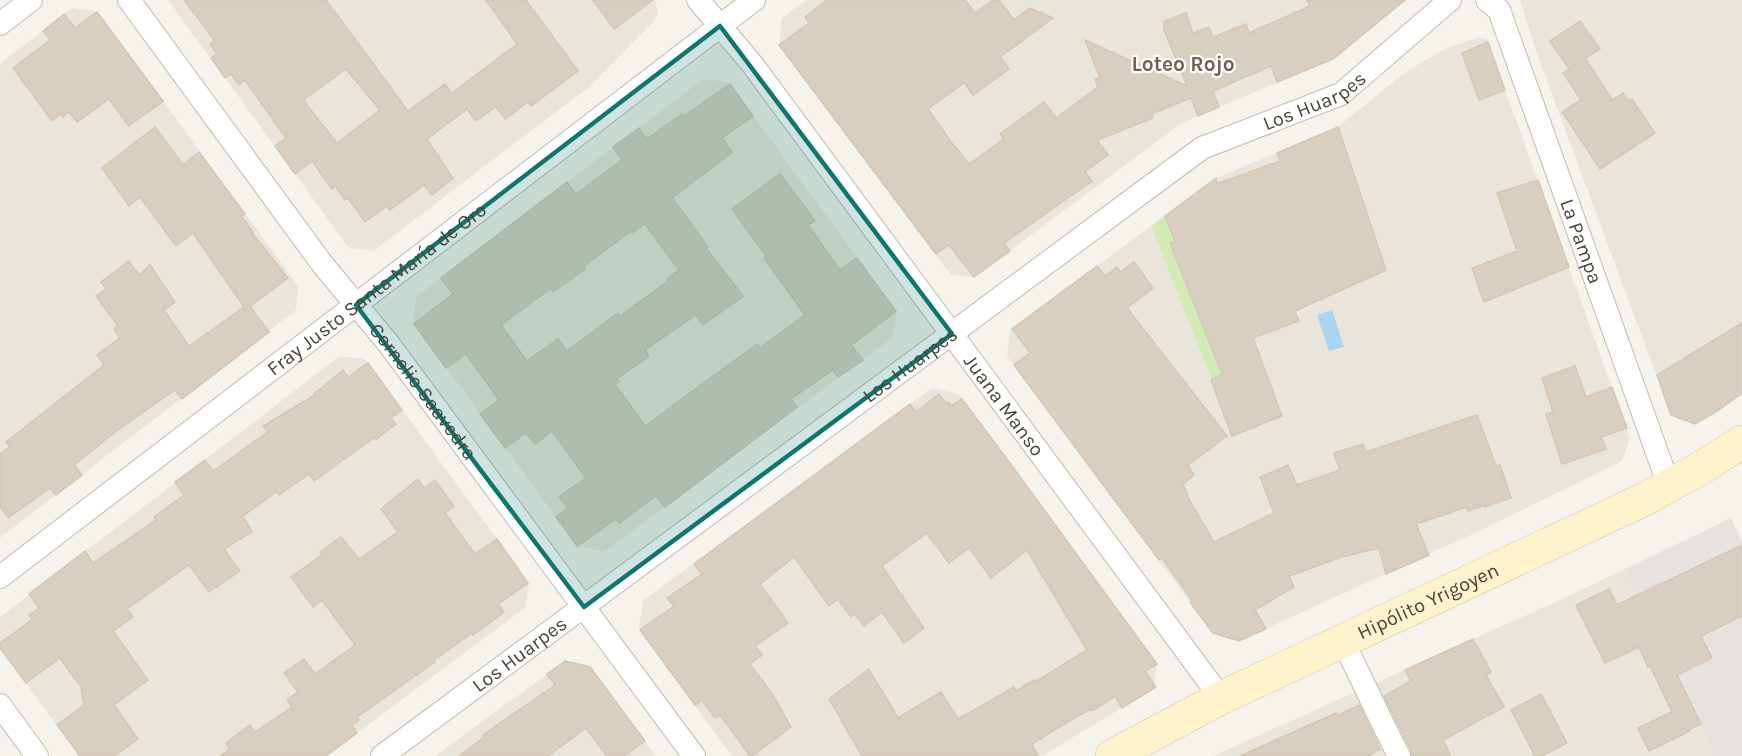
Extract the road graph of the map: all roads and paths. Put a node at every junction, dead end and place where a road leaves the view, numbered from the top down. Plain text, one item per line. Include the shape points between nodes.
1 (31, 0) edge
2 (129, 0) edge
3 (698, 0) edge
4 (754, 0) edge
5 (1450, 0) edge
6 (1487, 0) edge
7 (0, 24) edge
8 (720, 26) junction
9 (356, 305) junction
10 (952, 334) junction
11 (1742, 442) edge
12 (1670, 486) junction
13 (0, 577) edge
14 (584, 607) junction
15 (1343, 641) junction
16 (1221, 698) junction
17 (0, 705) edge
18 (37, 756) edge
19 (382, 756) edge
20 (694, 756) edge
21 (1112, 756) edge
22 (1399, 756) edge

1 - 7 street
2 - 9 street, Cornelio Saavedra
3 - 8 street, Juana Manso
4 - 8 street, Fray Justo Santa María de Oro
5 - 10 street, Los Huarpes via 1341,94 1202,148
6 - 12 street, La Pampa via 1499,10
8 - 9 street, Fray Justo Santa María de Oro
8 - 10 street, Juana Manso
9 - 13 street, Fray Justo Santa María de Oro
9 - 14 street, Cornelio Saavedra
10 - 14 street, Los Huarpes
10 - 16 street, Juana Manso
11 - 12 main road, Hipólito Yrigoyen
12 - 15 main road, Hipólito Yrigoyen
14 - 19 street, Los Huarpes
14 - 20 street, Cornelio Saavedra
15 - 16 main road, Hipólito Yrigoyen
15 - 22 street
16 - 21 main road, Hipólito Yrigoyen
17 - 18 street

